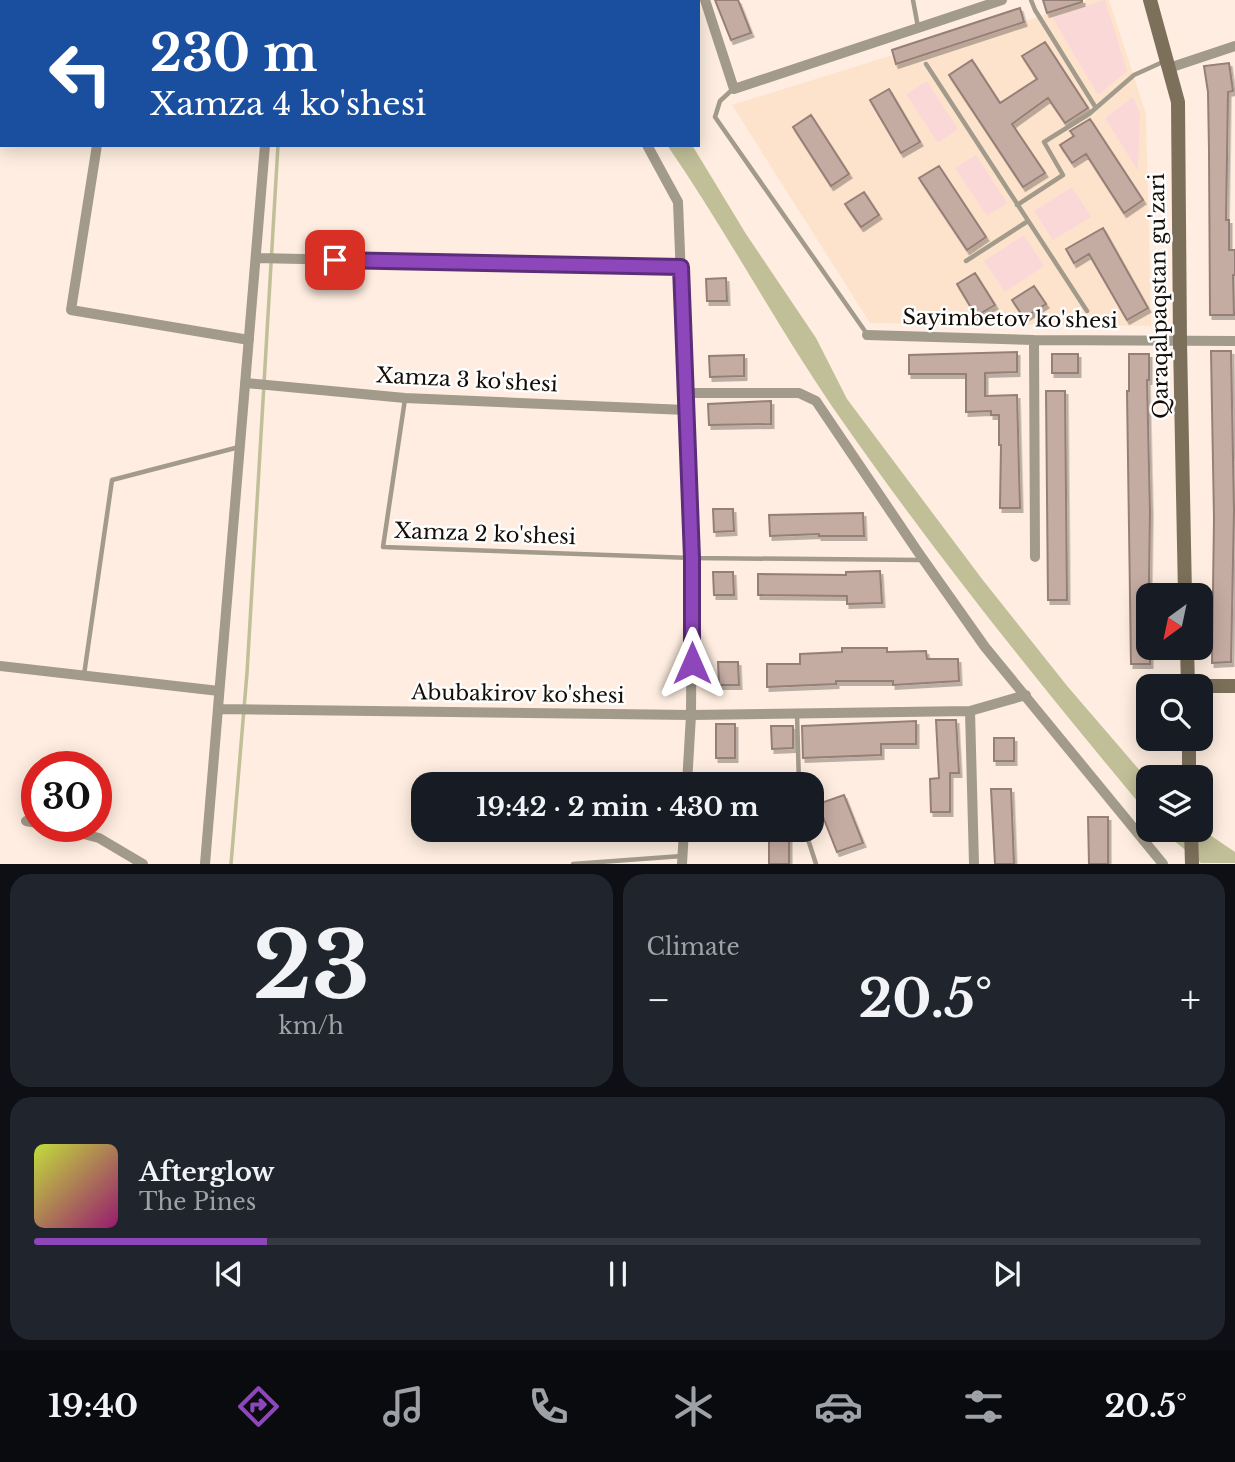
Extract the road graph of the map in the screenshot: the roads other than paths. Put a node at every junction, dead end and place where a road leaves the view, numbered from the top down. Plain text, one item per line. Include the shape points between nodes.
1 (705, 0) edge
2 (913, 0) edge
3 (1002, 0) edge
4 (1031, 0) edge
5 (1150, 0) edge
6 (918, 27) junction
7 (1235, 46) edge
8 (926, 64) dead end
9 (1167, 65) junction
10 (734, 89) junction
11 (1096, 108) junction
12 (97, 147) edge
13 (265, 147) edge
14 (648, 147) edge
15 (1017, 205) junction
16 (1028, 221) junction
17 (256, 258) junction
18 (966, 261) dead end
19 (681, 267) junction
20 (1087, 311) dead end
21 (867, 335) joint
22 (249, 340) junction
23 (1034, 340) junction
24 (1235, 341) edge
25 (1180, 342) junction
26 (245, 383) junction
27 (686, 393) junction
28 (405, 398) junction
29 (687, 410) junction
30 (240, 447) junction
31 (1035, 557) dead end
32 (692, 558) junction
33 (923, 560) junction
34 (1185, 583) edge
35 (0, 666) edge
36 (83, 676) junction
37 (1213, 686) edge
38 (1235, 686) edge
39 (219, 691) junction
40 (1026, 695) junction
41 (218, 709) junction
42 (970, 711) junction
43 (797, 713) junction
44 (691, 715) junction
45 (688, 772) edge
46 (799, 772) edge
47 (106, 842) edge
48 (683, 842) edge
49 (809, 842) edge
50 (1191, 842) edge
51 (682, 860) edge
52 (143, 863) edge
53 (205, 863) edge
54 (573, 863) edge
55 (816, 863) edge
56 (974, 863) edge
57 (1163, 863) edge
58 (1192, 863) edge

1 - 10 street
2 - 6 lane
3 - 6 street
4 - 11 lane
5 - 9 street, Qaraqalpaqstan gu'zari
6 - 10 street
7 - 9 street
8 - 15 lane
9 - 11 lane via 1133,75
9 - 25 street, Qaraqalpaqstan gu'zari via 1178,102
10 - 21 lane via 720,101 715,117
11 - 15 lane via 1044,142 1063,175
12 - 22 street via 71,310
13 - 17 street
14 - 19 street via 678,202
15 - 16 lane
16 - 18 lane
16 - 20 lane
17 - 19 street
17 - 22 street
19 - 27 street
21 - 23 street, Sayimbetov ko'shesi
22 - 26 street
23 - 25 street, Sayimbetov ko'shesi
23 - 31 street
24 - 25 street, Sayimbetov ko'shesi
25 - 34 street, Qaraqalpaqstan gu'zari
26 - 28 street, Xamza 3 ko'shesi
26 - 30 street
27 - 29 street
27 - 33 street via 799,393 816,401
28 - 29 street, Xamza 3 ko'shesi
28 - 32 lane, Xamza 2 ko'shesi via 383,547
29 - 32 street
30 - 36 lane via 112,480
30 - 39 street
32 - 33 lane
32 - 44 street
33 - 40 street
35 - 36 street
36 - 39 street
37 - 38 street
39 - 41 street
40 - 42 street, Abubakirov ko'shesi
40 - 57 street
41 - 44 street, Abubakirov ko'shesi
41 - 53 street
42 - 43 street, Abubakirov ko'shesi
42 - 56 street
43 - 44 street, Abubakirov ko'shesi
43 - 46 lane
44 - 45 street
47 - 52 street
48 - 51 street
49 - 55 lane
50 - 58 street
51 - 54 lane

